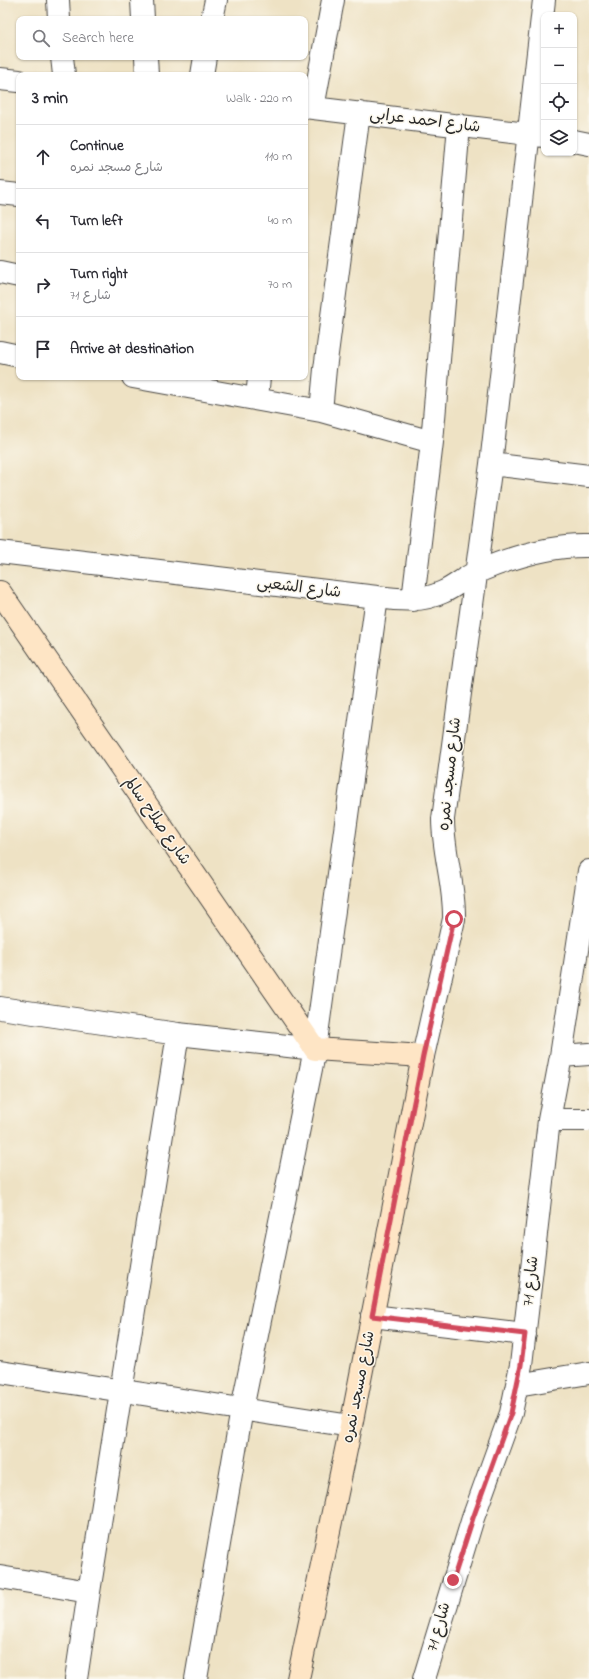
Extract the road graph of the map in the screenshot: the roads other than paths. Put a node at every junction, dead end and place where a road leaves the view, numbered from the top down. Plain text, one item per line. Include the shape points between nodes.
1 (58, 0) edge
2 (142, 0) edge
3 (216, 0) edge
4 (333, 0) edge
5 (544, 0) edge
6 (59, 16) edge
7 (143, 16) edge
8 (213, 16) edge
9 (62, 60) edge
10 (146, 60) edge
11 (204, 60) edge
12 (64, 72) edge
13 (147, 72) edge
14 (202, 72) edge
15 (0, 79) edge
16 (16, 81) edge
17 (309, 108) edge
18 (359, 113) junction
19 (459, 125) junction
20 (536, 135) edge
21 (577, 142) edge
22 (589, 144) edge
23 (0, 192) edge
24 (16, 195) edge
25 (0, 272) edge
26 (16, 275) edge
27 (0, 352) edge
28 (16, 355) edge
29 (149, 380) edge
30 (259, 380) edge
31 (257, 399) junction
32 (321, 411) junction
33 (432, 442) junction
34 (491, 464) junction
35 (589, 476) edge
36 (589, 546) edge
37 (0, 552) edge
38 (475, 573) junction
39 (0, 592) edge
40 (377, 598) junction
41 (412, 600) junction
42 (589, 871) edge
43 (0, 1008) edge
44 (178, 1034) junction
45 (315, 1049) junction
46 (589, 1054) edge
47 (423, 1056) junction
48 (561, 1056) junction
49 (549, 1120) junction
50 (589, 1120) edge
51 (372, 1316) junction
52 (525, 1334) junction
53 (0, 1372) edge
54 (589, 1373) edge
55 (517, 1385) junction
56 (122, 1391) junction
57 (242, 1409) junction
58 (351, 1426) junction
59 (0, 1577) edge
60 (89, 1592) junction
61 (76, 1679) edge
62 (196, 1679) edge
63 (298, 1679) edge
64 (424, 1679) edge

1 - 6 street
2 - 7 street
3 - 8 street
4 - 17 street
5 - 20 street, شارع مسجد نمره
9 - 12 street
10 - 13 street
11 - 14 street
15 - 16 street
17 - 18 street, شارع احمد عرابى
18 - 19 street, شارع احمد عرابى
18 - 32 street
19 - 20 street, شارع احمد عرابى
19 - 33 street
20 - 34 street, شارع مسجد نمره
21 - 22 street
23 - 24 street
25 - 26 street
27 - 28 street
29 - 31 street
30 - 31 street
31 - 32 street
32 - 33 street
33 - 41 street
34 - 35 street
34 - 38 street, شارع مسجد نمره
36 - 38 street, شارع الشعبى via 544,550 509,559
37 - 40 street, شارع الشعبى
38 - 41 street, شارع الشعبى via 444,592
38 - 47 street, شارع مسجد نمره via 443,818 443,836 455,905 454,919
39 - 45 street, شارع صلاح سالم
40 - 41 street, شارع الشعبى
40 - 45 street
42 - 48 street, شارع 71
43 - 44 street
44 - 45 street
44 - 56 street
45 - 47 street
45 - 57 street
46 - 48 street
47 - 51 street, شارع مسجد نمره
48 - 49 street, شارع 71
49 - 50 street
49 - 52 street, شارع 71
51 - 52 street
51 - 58 street, شارع مسجد نمره
52 - 55 street, شارع 71
53 - 56 street
54 - 55 street
55 - 64 street, شارع 71 via 511,1413 470,1525
56 - 57 street
56 - 60 street
57 - 58 street
57 - 62 street
58 - 63 street, شارع مسجد نمره
59 - 60 street
60 - 61 street

